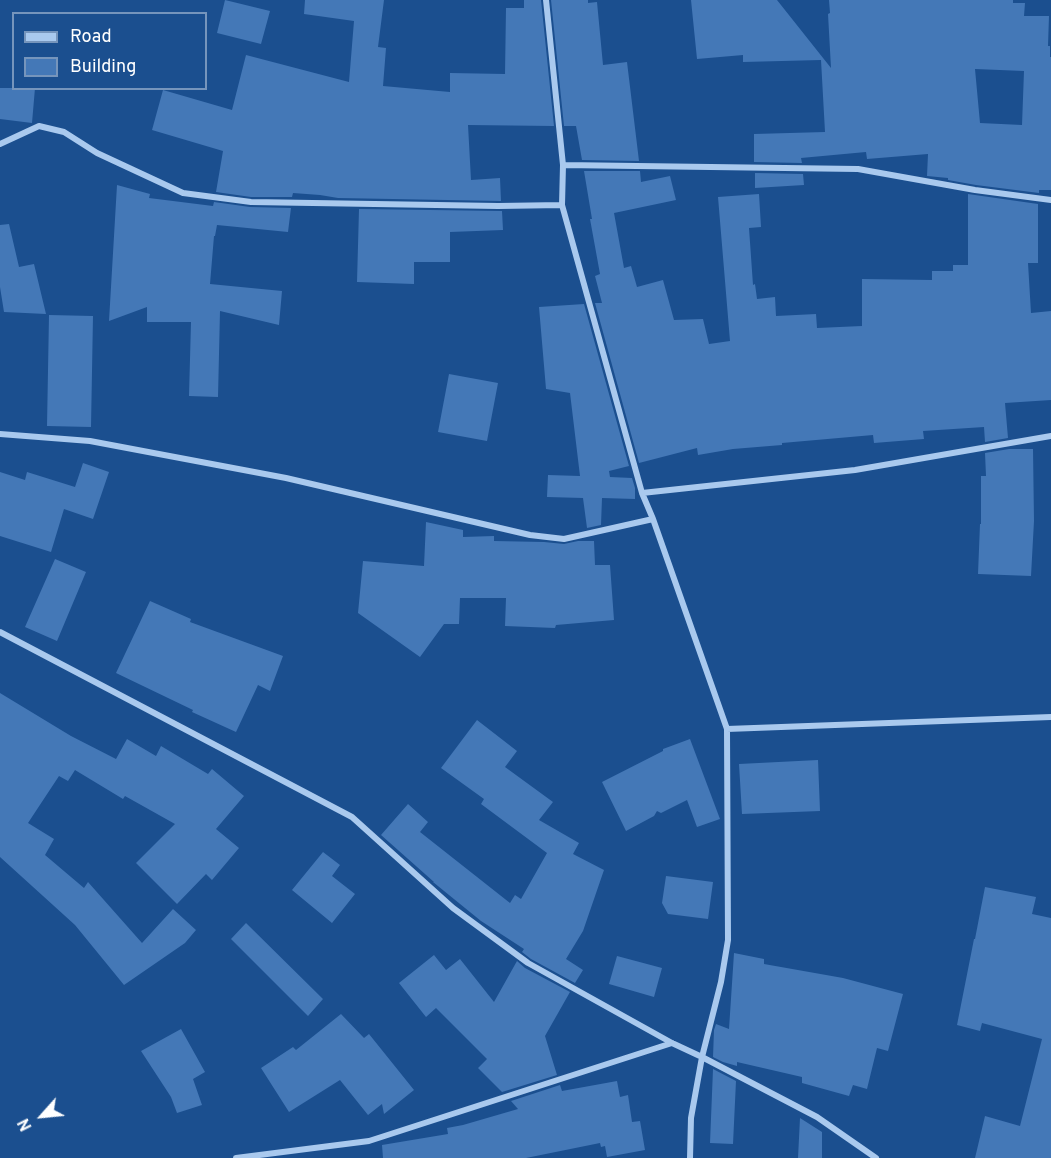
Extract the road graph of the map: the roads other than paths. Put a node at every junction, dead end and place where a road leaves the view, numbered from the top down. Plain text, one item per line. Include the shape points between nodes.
1 (546, 0) edge
2 (0, 144) edge
3 (562, 165) junction
4 (1051, 200) edge
5 (562, 205) junction
6 (0, 434) edge
7 (1051, 436) edge
8 (642, 493) junction
9 (653, 519) junction
10 (0, 632) edge
11 (1051, 717) edge
12 (727, 729) junction
13 (672, 1043) junction
14 (702, 1057) junction
15 (236, 1158) edge
16 (690, 1158) edge
17 (876, 1158) edge

1 - 3 street
2 - 5 street via 39,126 64,132 97,153 183,194 251,202
3 - 4 street via 858,169
3 - 5 street
5 - 8 street
6 - 9 street via 90,441 286,478 530,536 564,539
7 - 8 street via 855,470
8 - 9 street
9 - 12 street
10 - 13 street via 352,817 453,908 528,963
11 - 12 street
12 - 14 street via 728,940
13 - 14 street
13 - 15 street via 369,1141
14 - 16 street via 691,1118
14 - 17 street via 817,1117

